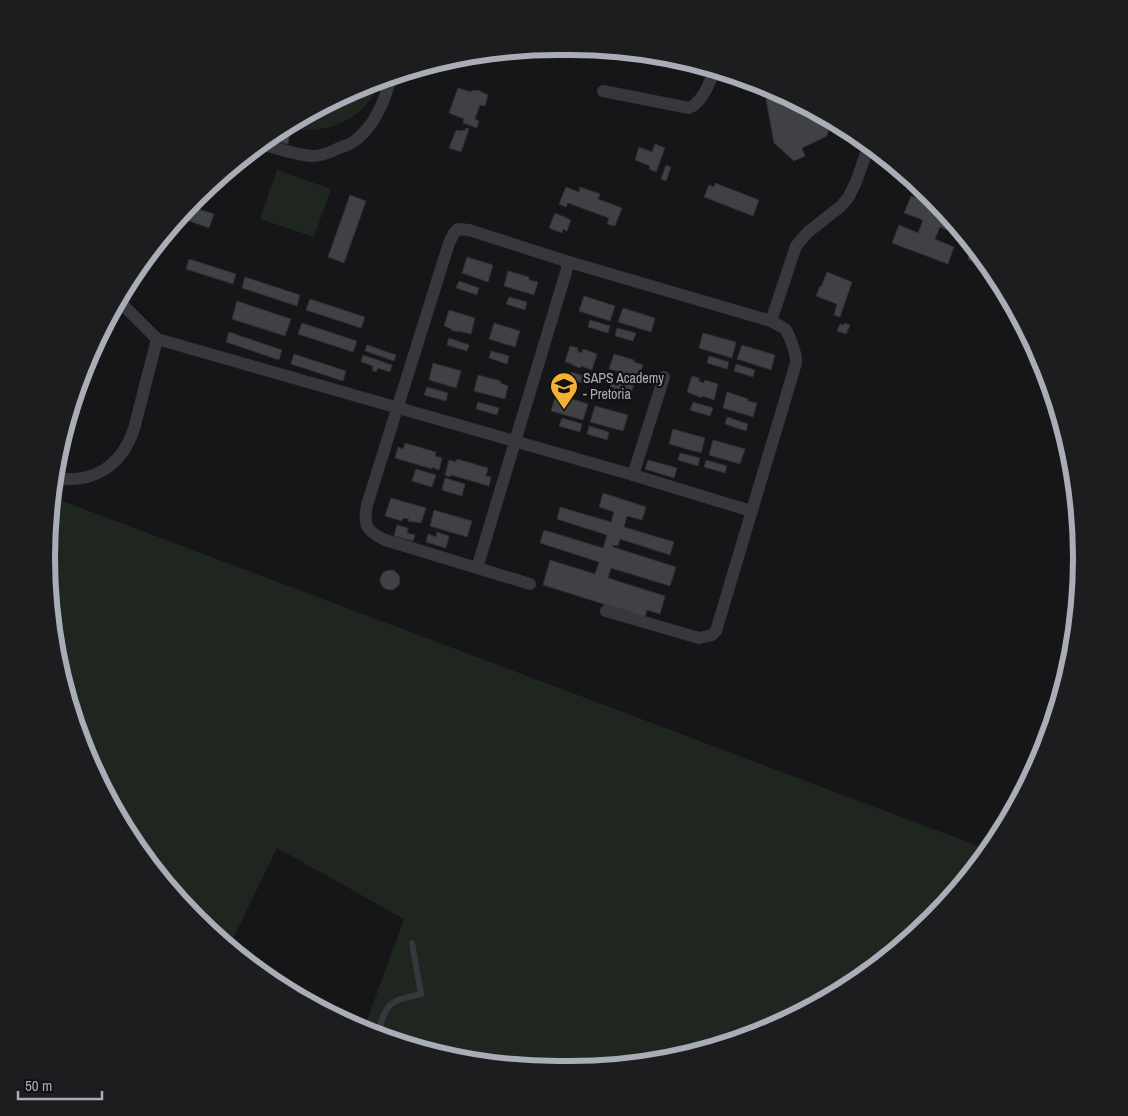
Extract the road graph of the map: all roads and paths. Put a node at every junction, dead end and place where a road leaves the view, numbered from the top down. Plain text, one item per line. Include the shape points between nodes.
1 (712, 76) edge
2 (388, 85) edge
3 (603, 91) dead end
4 (270, 146) edge
5 (866, 152) edge
6 (569, 262) junction
7 (123, 305) edge
8 (771, 321) junction
9 (157, 339) junction
10 (664, 377) dead end
11 (398, 408) junction
12 (515, 441) junction
13 (633, 475) junction
14 (62, 478) edge
15 (751, 511) junction
16 (477, 568) junction
17 (530, 584) dead end
18 (606, 611) dead end
19 (412, 943) dead end
20 (380, 1028) edge

1 - 3 street via 696,104 689,108
2 - 4 street via 367,129 353,142 313,156
5 - 8 street via 848,198 796,246
6 - 8 street
6 - 11 street via 469,230 455,230
6 - 12 street
7 - 9 street
8 - 15 street via 787,332 796,360
9 - 11 street
9 - 14 street via 134,429 119,458 106,469 87,477
10 - 13 street
11 - 12 street
11 - 16 street via 367,505 367,526 374,535 385,540
12 - 13 street
12 - 16 street
13 - 15 street
15 - 18 street via 716,631 712,635 699,638
16 - 17 street
19 - 20 lane via 420,994 401,998 389,1006

